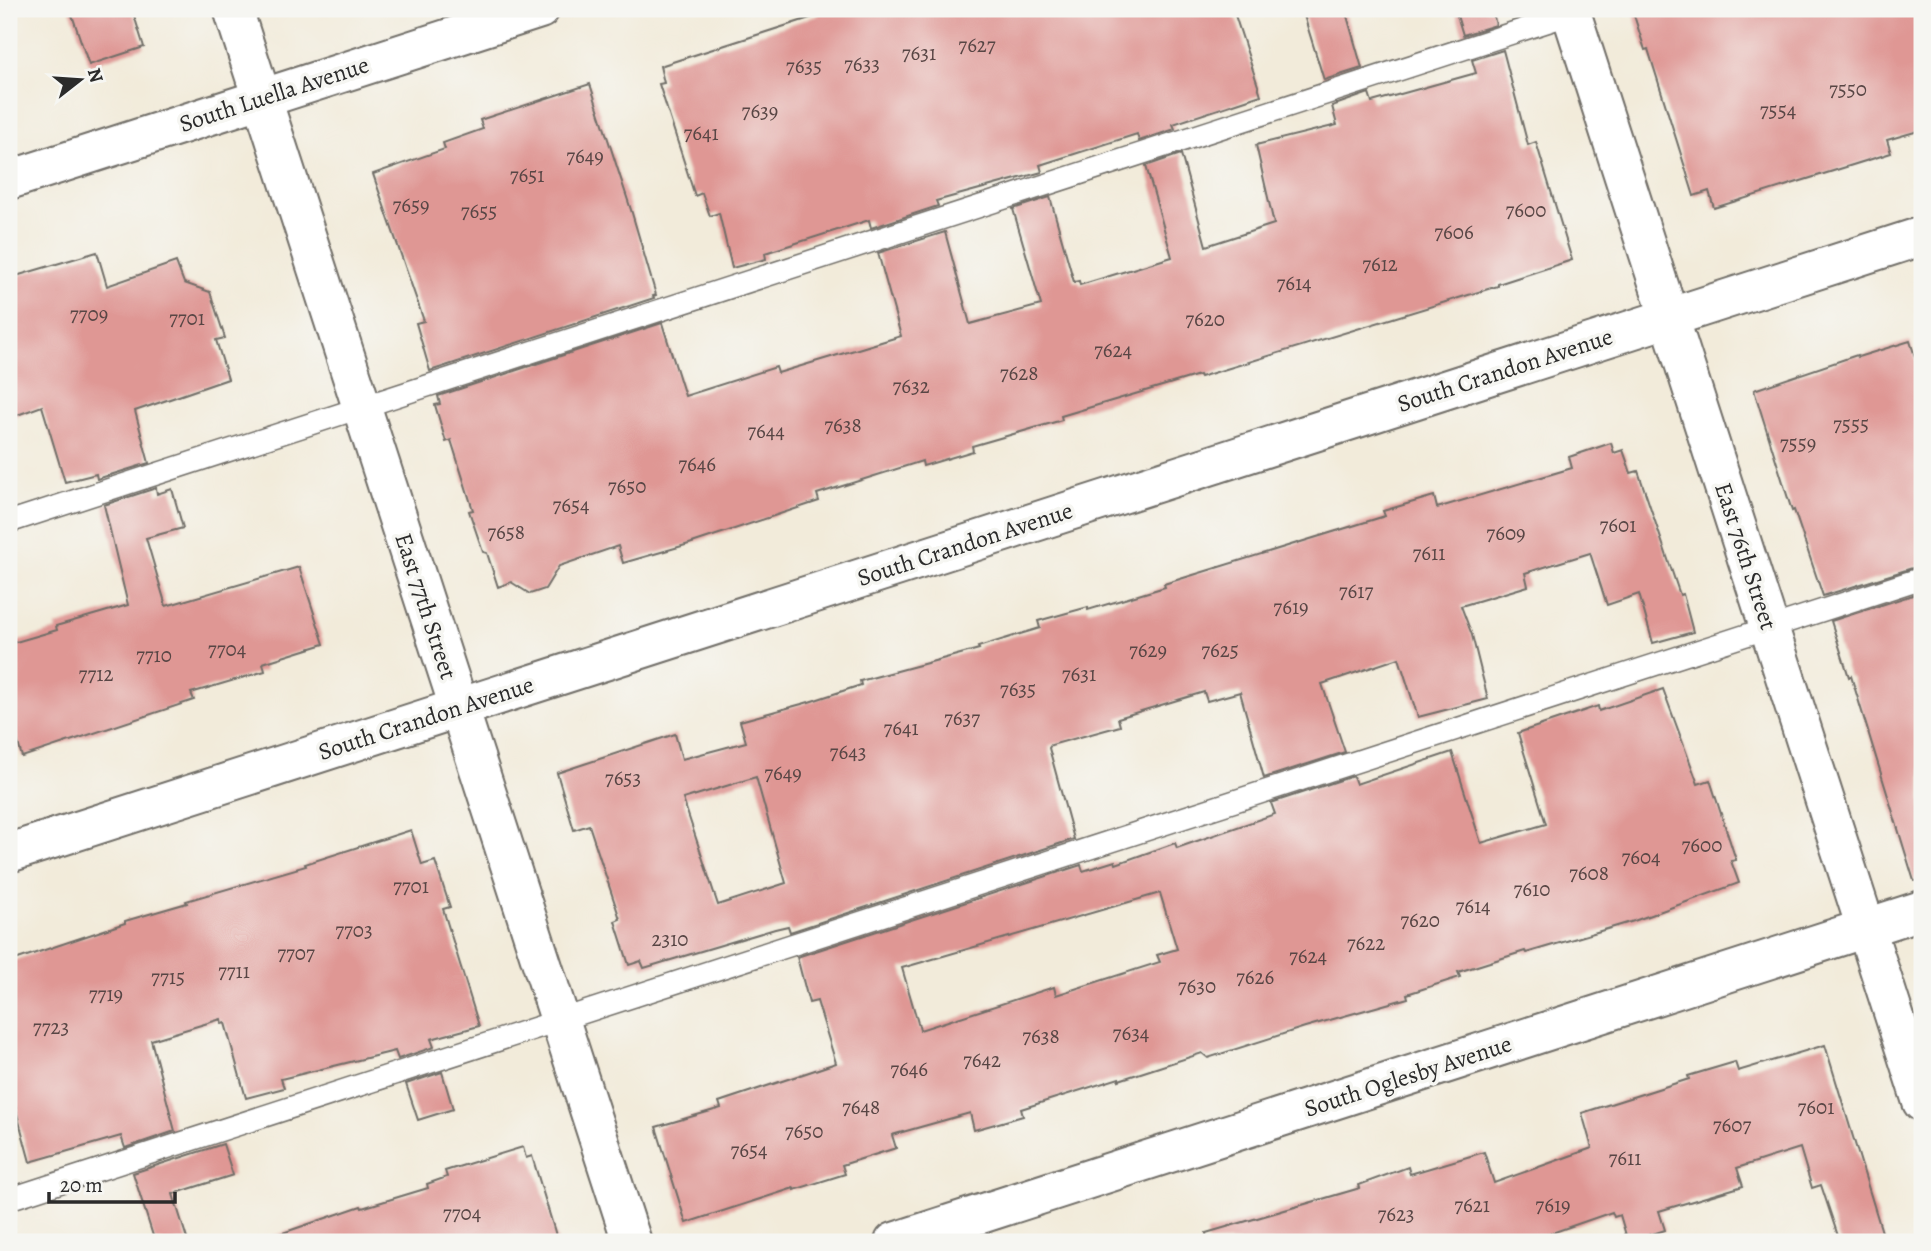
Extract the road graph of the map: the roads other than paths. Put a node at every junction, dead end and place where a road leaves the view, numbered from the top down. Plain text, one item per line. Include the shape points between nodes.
1 (233, 9) edge
2 (540, 9) edge
3 (1577, 11) edge
4 (262, 98) junction
5 (9, 180) edge
6 (1922, 236) edge
7 (1669, 317) junction
8 (362, 407) junction
9 (9, 522) edge
10 (1922, 578) edge
11 (1769, 628) junction
12 (459, 708) junction
13 (9, 853) edge
14 (1922, 910) edge
15 (1866, 928) junction
16 (561, 1020) junction
17 (1922, 1102) edge
18 (9, 1199) edge
19 (632, 1242) edge
20 (894, 1242) edge

1 - 4 street, East 77th Street
2 - 4 street, South Luella Avenue
3 - 7 street, East 76th Street
3 - 8 lane
4 - 5 street, South Luella Avenue
4 - 8 street, East 77th Street
6 - 7 street, South Crandon Avenue
7 - 11 street, East 76th Street
7 - 12 street, South Crandon Avenue
8 - 9 lane
8 - 12 street, East 77th Street
10 - 11 lane
11 - 15 street, East 76th Street
11 - 16 lane
12 - 13 street, South Crandon Avenue
12 - 16 street, East 77th Street
14 - 15 street, South Oglesby Avenue
15 - 17 street, East 76th Street
15 - 20 street, South Oglesby Avenue
16 - 18 lane
16 - 19 street, East 77th Street

